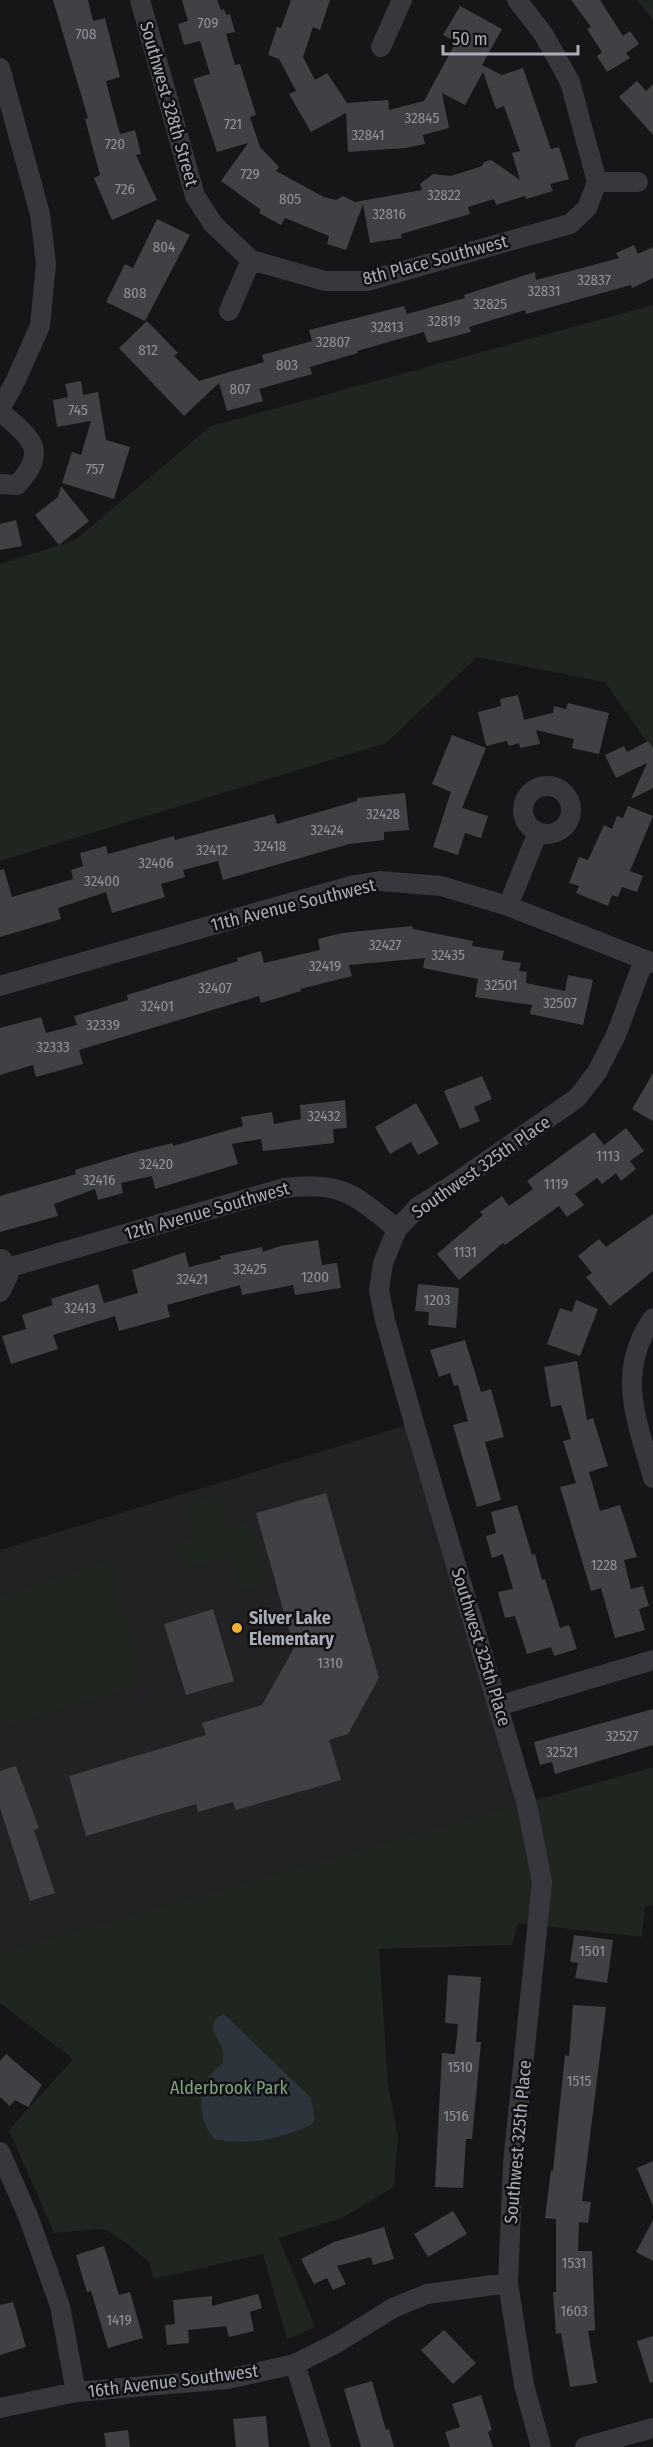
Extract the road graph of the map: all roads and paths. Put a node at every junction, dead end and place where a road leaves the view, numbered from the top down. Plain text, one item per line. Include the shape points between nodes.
1 (140, 0) edge
2 (402, 0) edge
3 (517, 0) edge
4 (381, 47) dead end
5 (0, 68) edge
6 (597, 182) junction
7 (638, 182) dead end
8 (251, 260) junction
9 (229, 311) dead end
10 (0, 410) edge
11 (0, 484) edge
12 (538, 832) dead end
13 (508, 906) junction
14 (648, 962) edge
15 (0, 986) edge
16 (397, 1229) junction
17 (4, 1263) edge
18 (0, 1292) edge
19 (653, 1318) edge
20 (653, 1478) edge
21 (653, 1660) edge
22 (498, 1706) junction
23 (0, 2152) edge
24 (4, 2174) edge
25 (508, 2283) junction
26 (295, 2364) junction
27 (76, 2392) junction
28 (0, 2408) edge
29 (653, 2428) edge
30 (321, 2447) edge
31 (541, 2447) edge
32 (585, 2447) edge

1 - 8 street, Southwest 328th Street via 195,196 213,224
2 - 4 street
3 - 6 street via 544,35 570,82
5 - 10 street via 40,214 46,264 40,326
6 - 7 street
6 - 8 street, 8th Place Southwest via 587,208 570,224 367,281 325,281
8 - 9 street
10 - 11 street via 25,434 34,452 33,469 17,485
12 - 13 street
13 - 14 street, 11th Avenue Southwest
13 - 15 street, 11th Avenue Southwest via 441,886 380,881
14 - 16 street, Southwest 325th Place via 597,1072 577,1098 419,1206
16 - 17 street, 12th Avenue Southwest via 357,1197 334,1187 310,1185 284,1188
16 - 22 street, Southwest 325th Place via 382,1263 379,1290 385,1320
17 - 18 street, 12th Avenue Southwest via 6,1284
19 - 20 street via 638,1341 631,1401
21 - 22 street
22 - 25 street, Southwest 325th Place via 527,1805 542,1882 513,2163
23 - 24 street
24 - 27 street via 28,2216 60,2306
25 - 26 street, 16th Avenue Southwest via 419,2297
25 - 31 street, Southwest 325th Place via 524,2385
26 - 27 street, 16th Avenue Southwest via 228,2379
26 - 30 street
27 - 28 street, 16th Avenue Southwest
29 - 32 street

